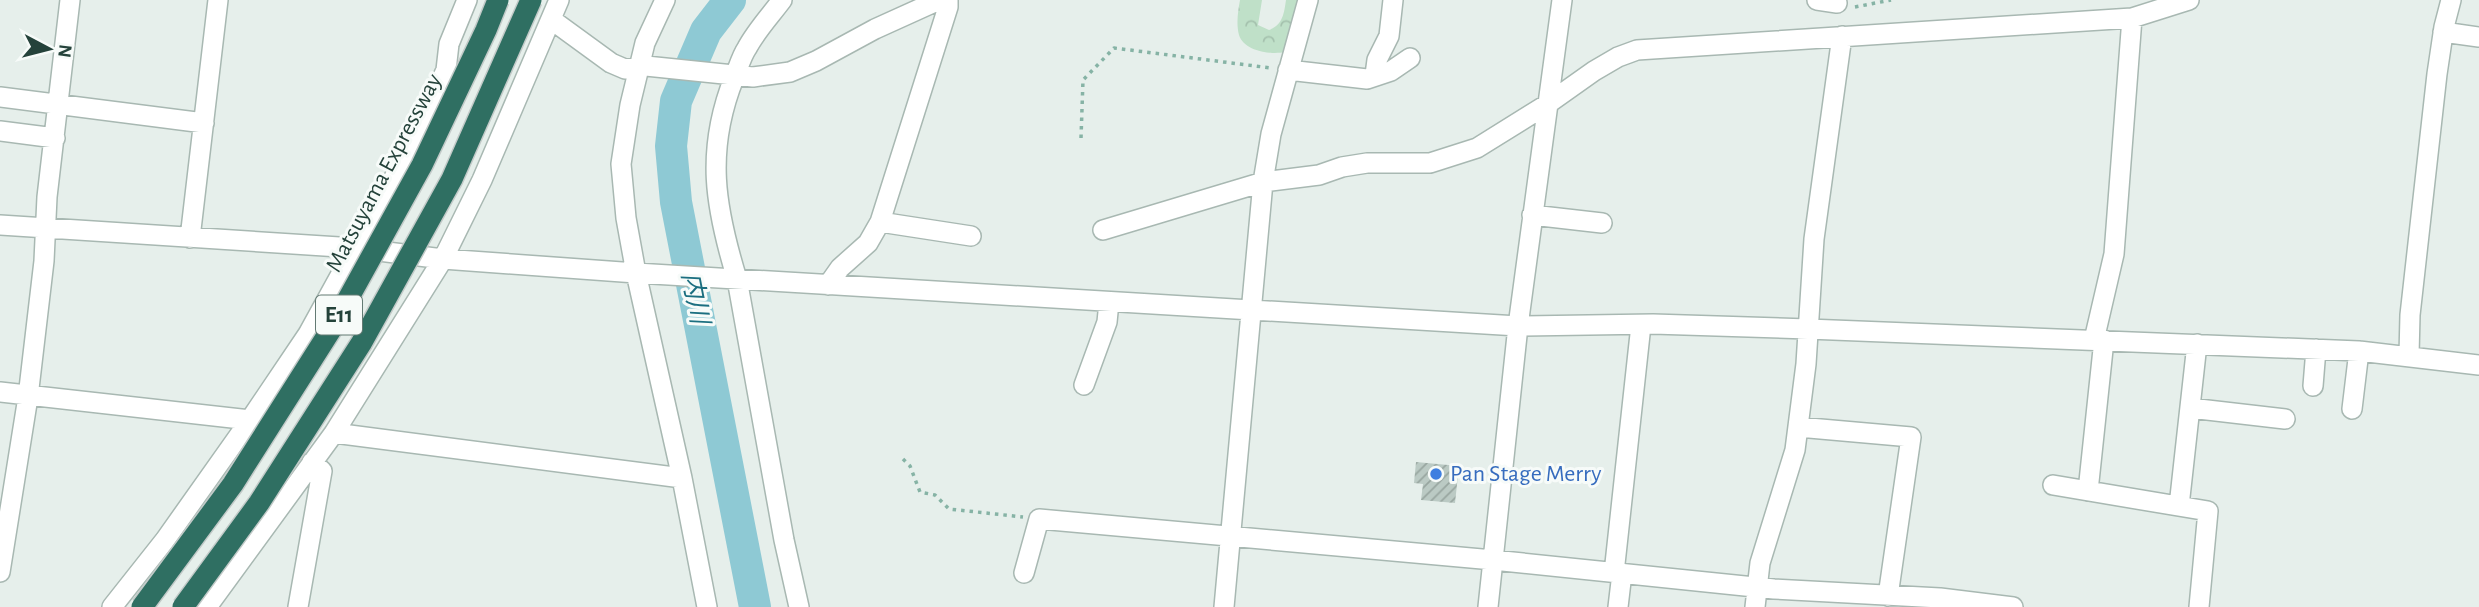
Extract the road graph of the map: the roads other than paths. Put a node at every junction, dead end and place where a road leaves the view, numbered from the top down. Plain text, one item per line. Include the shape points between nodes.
1 (70, 0) edge
2 (218, 0) edge
3 (467, 0) edge
4 (498, 0) edge
5 (531, 0) edge
6 (559, 0) edge
7 (665, 0) edge
8 (782, 0) edge
9 (939, 0) edge
10 (948, 0) edge
11 (1308, 0) edge
12 (1393, 0) edge
13 (1562, 0) edge
14 (1817, 0) edge
15 (2189, 0) edge
16 (2451, 0) edge
17 (1837, 3) road end
18 (2132, 18) junction
19 (552, 20) junction
20 (2443, 32) junction
21 (1842, 36) junction
22 (2479, 37) edge
23 (1410, 58) dead end
24 (642, 66) junction
25 (1289, 70) junction
26 (733, 75) junction
27 (1375, 75) junction
28 (0, 97) edge
29 (58, 104) junction
30 (1546, 105) junction
31 (204, 123) junction
32 (0, 131) edge
33 (55, 138) junction
34 (1263, 182) junction
35 (1532, 215) junction
36 (880, 222) junction
37 (1602, 223) dead end
38 (0, 225) edge
39 (45, 228) junction
40 (1103, 230) dead end
41 (971, 236) dead end
42 (190, 238) junction
43 (355, 248) junction
44 (443, 258) junction
45 (640, 273) junction
46 (734, 279) junction
47 (828, 285) junction
48 (1109, 302) junction
49 (1250, 310) junction
50 (1641, 325) junction
51 (1518, 326) junction
52 (1808, 328) junction
53 (2099, 340) junction
54 (2197, 344) junction
55 (2316, 349) junction
56 (2359, 351) junction
57 (2409, 355) junction
58 (2479, 365) edge
59 (1084, 385) dead end
60 (2312, 387) dead end
61 (0, 392) edge
62 (28, 397) junction
63 (2190, 408) junction
64 (2352, 408) dead end
65 (2286, 419) dead end
66 (250, 421) junction
67 (1798, 427) junction
68 (334, 433) junction
69 (312, 463) junction
70 (682, 478) junction
71 (2053, 485) dead end
72 (2088, 491) junction
73 (2179, 506) junction
74 (1230, 537) junction
75 (1493, 560) junction
76 (0, 572) edge
77 (1024, 573) dead end
78 (1618, 573) junction
79 (1757, 587) junction
80 (1888, 596) junction
81 (112, 607) edge
82 (142, 607) edge
83 (183, 607) edge
84 (207, 607) edge
85 (298, 607) edge
86 (707, 607) edge
87 (799, 607) edge
88 (1224, 607) edge
89 (1488, 607) edge
90 (1618, 607) edge
91 (1755, 607) edge
92 (2013, 607) edge
93 (2199, 607) edge

1 - 29 street
2 - 31 street
3 - 43 street via 449,44 446,70 412,145
4 - 82 highway, Matsuyama Expressway / E11, bridge via 422,165 332,328 233,484
5 - 83 highway, E11, bridge via 452,179 362,342 259,503
6 - 19 street
7 - 24 street via 645,43
8 - 26 street
9 - 26 street via 790,72
10 - 36 street
11 - 25 street
12 - 27 street via 1389,36
13 - 30 street
14 - 17 street
15 - 18 street
16 - 20 street
18 - 21 street
18 - 53 street via 2114,254
19 - 24 street via 618,67
19 - 44 street
20 - 22 street
20 - 57 street
21 - 30 street via 1637,50 1594,71
21 - 52 street via 1814,239
23 - 27 street
24 - 26 street
24 - 45 street via 621,164 626,218
25 - 27 street via 1367,79
25 - 34 street
26 - 46 street via 717,134 715,183
28 - 29 street
29 - 31 street
29 - 33 street
30 - 34 street via 1477,148 1430,163 1367,163
30 - 35 street
31 - 42 street
32 - 33 street
33 - 39 street
34 - 40 street
34 - 49 street
35 - 37 street
35 - 51 street
36 - 41 street
36 - 47 street via 868,243
38 - 39 street
39 - 42 street
39 - 62 street
42 - 43 street
43 - 44 street
43 - 66 street via 308,334
44 - 45 street
44 - 68 street
45 - 46 street
45 - 70 street
46 - 47 street
46 - 87 street
47 - 48 street
48 - 49 street
48 - 59 street via 1107,322
49 - 51 street
49 - 74 street
50 - 51 street
50 - 52 street
50 - 78 street
51 - 75 street
52 - 53 street
52 - 67 street
53 - 54 street
53 - 72 street
54 - 55 street
54 - 63 street
55 - 56 street
55 - 60 street
56 - 57 street
56 - 64 street
57 - 58 street
61 - 62 street
62 - 66 street
62 - 76 street
63 - 65 street
63 - 73 street
66 - 81 street
67 - 79 street
67 - 80 street via 1911,437
68 - 69 street
68 - 70 street
69 - 84 street
69 - 85 street via 322,471
70 - 86 street
71 - 72 street
72 - 73 street
73 - 93 street via 2208,511
74 - 75 street
74 - 77 street via 1039,519
74 - 88 street
75 - 78 street
75 - 89 street
78 - 79 street
78 - 90 street
79 - 80 street
79 - 91 street
80 - 92 street

